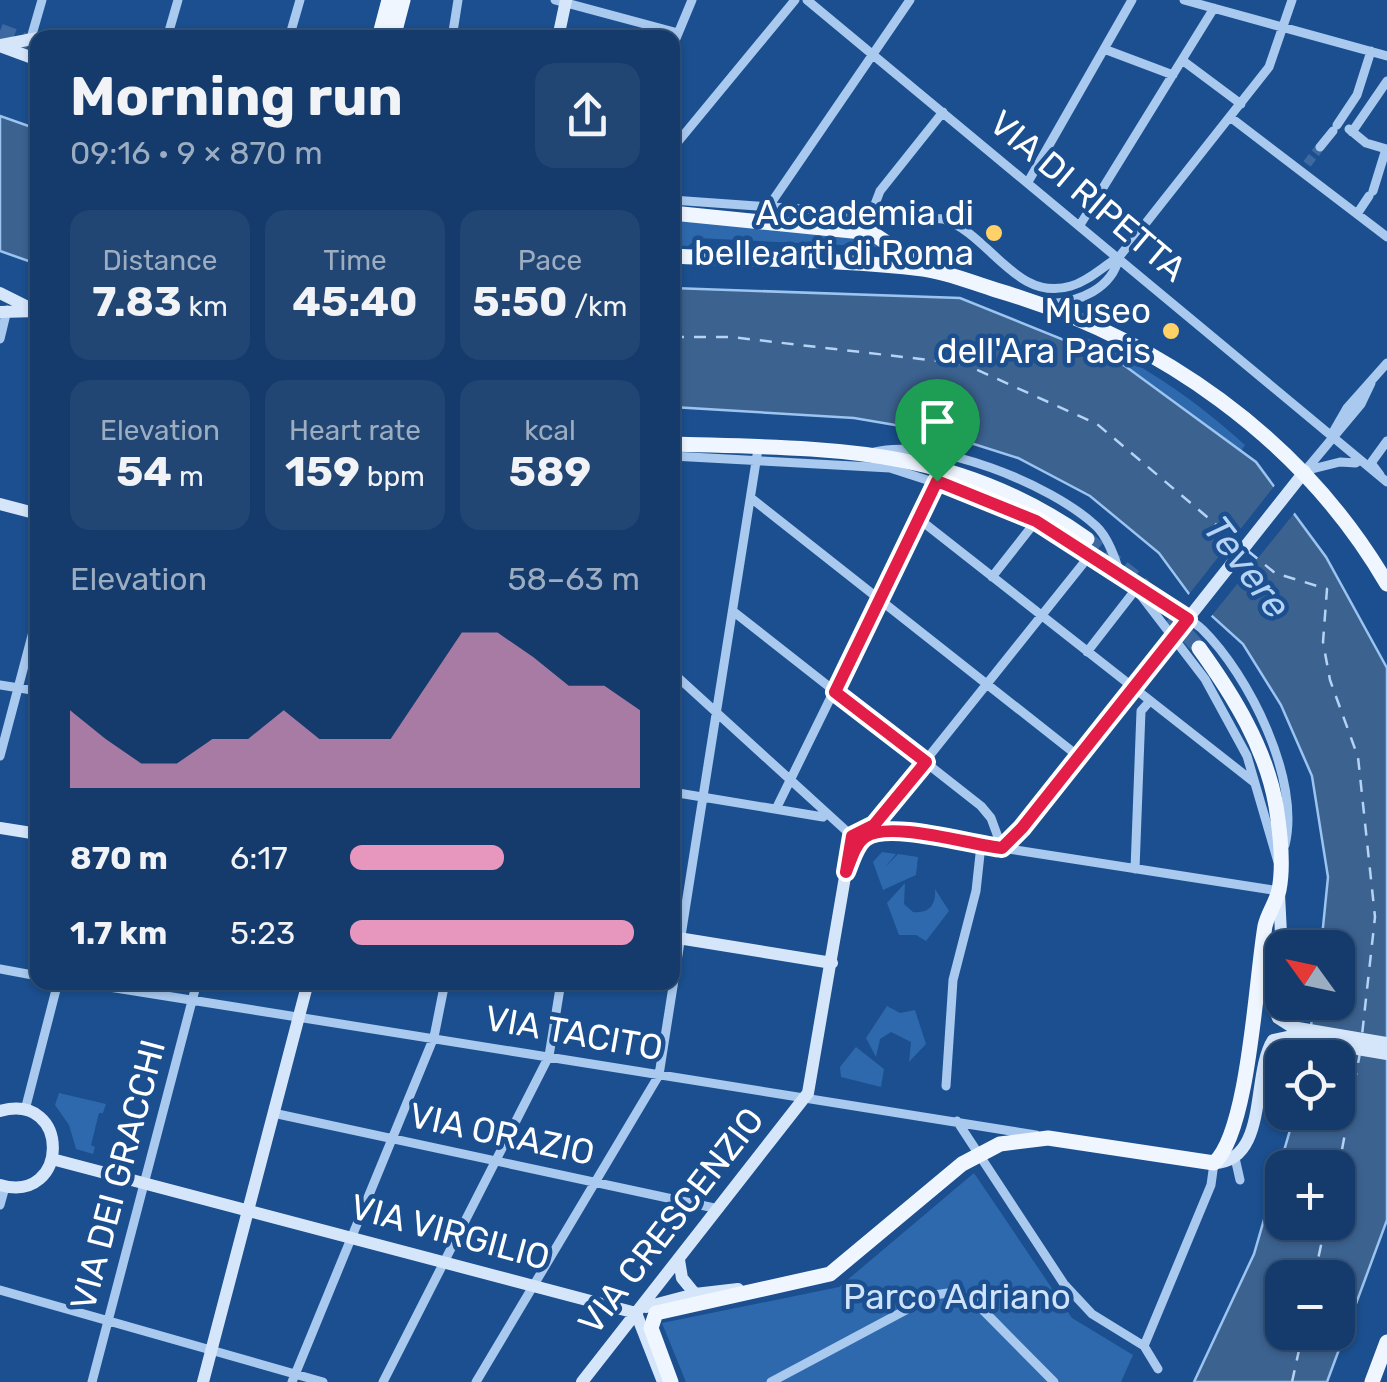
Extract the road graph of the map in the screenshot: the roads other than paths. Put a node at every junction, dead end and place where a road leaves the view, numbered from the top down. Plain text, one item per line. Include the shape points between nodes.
1 (42, 0) edge
2 (178, 0) edge
3 (300, 0) edge
4 (458, 0) edge
5 (692, 0) edge
6 (796, 0) edge
7 (808, 0) edge
8 (910, 0) edge
9 (1132, 0) edge
10 (1184, 0) edge
11 (1292, 0) edge
12 (389, 1) edge
13 (565, 1) edge
14 (1214, 8) junction
15 (1284, 28) junction
16 (38, 30) edge
17 (169, 30) edge
18 (291, 30) edge
19 (381, 30) edge
20 (392, 30) edge
21 (453, 30) edge
22 (560, 30) edge
23 (667, 30) edge
24 (679, 30) edge
25 (30, 42) edge
26 (0, 46) edge
27 (1104, 49) junction
28 (1371, 52) junction
29 (874, 53) junction
30 (1387, 56) edge
31 (30, 57) edge
32 (1182, 60) junction
33 (1173, 75) junction
34 (1387, 81) edge
35 (1241, 104) junction
36 (942, 112) junction
37 (1230, 117) junction
38 (1345, 128) junction
39 (680, 139) edge
40 (1320, 147) tunnel mouth
41 (1028, 182) junction
42 (680, 200) edge
43 (769, 206) junction
44 (872, 212) junction
45 (680, 214) edge
46 (1357, 214) junction
47 (1080, 225) junction
48 (1387, 238) edge
49 (680, 256) edge
50 (1118, 257) junction
51 (926, 269) junction
52 (0, 293) edge
53 (1046, 304) junction
54 (30, 308) edge
55 (30, 310) edge
56 (4, 311) edge
57 (0, 338) edge
58 (1387, 363) edge
59 (1332, 437) junction
60 (1387, 441) edge
61 (680, 445) edge
62 (870, 454) junction
63 (757, 455) junction
64 (680, 456) edge
65 (1362, 465) junction
66 (1305, 471) junction
67 (937, 481) junction
68 (1387, 482) edge
69 (751, 498) junction
70 (0, 504) edge
71 (30, 512) edge
72 (919, 519) junction
73 (1036, 521) junction
74 (1089, 547) junction
75 (1121, 576) junction
76 (992, 577) junction
77 (1387, 584) edge
78 (1136, 589) junction
79 (880, 598) junction
80 (734, 612) junction
81 (1042, 616) junction
82 (1188, 619) junction
83 (1175, 636) junction
84 (30, 643) edge
85 (1199, 648) tunnel mouth
86 (1087, 652) junction
87 (680, 679) edge
88 (988, 684) junction
89 (0, 685) edge
90 (18, 688) junction
91 (1132, 689) junction
92 (30, 690) edge
93 (835, 692) junction
94 (1149, 702) junction
95 (718, 714) junction
96 (0, 756) edge
97 (1078, 756) junction
98 (926, 762) junction
99 (790, 783) junction
100 (1258, 785) junction
101 (680, 793) edge
102 (706, 798) junction
103 (776, 808) junction
104 (826, 817) junction
105 (874, 825) junction
106 (0, 828) edge
107 (905, 832) junction
108 (30, 833) edge
109 (852, 836) junction
110 (981, 845) junction
111 (1002, 848) junction
112 (1280, 866) junction
113 (1135, 869) junction
114 (846, 872) junction
115 (1278, 891) junction
116 (680, 928) edge
117 (680, 938) edge
118 (832, 963) junction
119 (0, 969) edge
120 (30, 975) edge
121 (56, 990) edge
122 (126, 990) edge
123 (194, 990) edge
124 (306, 990) edge
125 (443, 990) edge
126 (560, 990) edge
127 (671, 990) edge
128 (192, 1001) junction
129 (297, 1022) junction
130 (1289, 1032) junction
131 (434, 1037) junction
132 (1387, 1043) edge
133 (1387, 1054) edge
134 (549, 1056) junction
135 (659, 1075) junction
136 (946, 1086) dead end
137 (806, 1096) junction
138 (25, 1110) junction
139 (0, 1112) edge
140 (272, 1113) junction
141 (956, 1120) junction
142 (392, 1138) junction
143 (1048, 1138) junction
144 (976, 1154) junction
145 (1235, 1158) junction
146 (52, 1159) junction
147 (496, 1161) junction
148 (1214, 1163) junction
149 (1240, 1180) dead end
150 (146, 1183) junction
151 (596, 1183) junction
152 (3, 1186) edge
153 (0, 1205) edge
154 (248, 1209) junction
155 (719, 1209) junction
156 (352, 1237) junction
157 (679, 1260) junction
158 (444, 1262) junction
159 (534, 1285) junction
160 (0, 1290) edge
161 (751, 1290) junction
162 (694, 1294) junction
163 (636, 1313) junction
164 (108, 1319) junction
165 (1387, 1342) edge
166 (1144, 1346) junction
167 (211, 1348) junction
168 (1158, 1369) dead end
169 (294, 1378) edge
170 (92, 1382) edge
171 (203, 1382) edge
172 (323, 1382) edge
173 (383, 1382) edge
174 (476, 1382) edge
175 (582, 1382) edge
176 (663, 1382) edge
177 (671, 1382) edge
178 (771, 1382) edge
179 (1054, 1382) edge
180 (1372, 1382) edge

1 - 16 street
2 - 17 street
3 - 18 street
4 - 21 street
5 - 24 street
6 - 39 street
7 - 29 street, VIA DI RIPETTA
8 - 29 street
9 - 27 street
10 - 14 street
11 - 15 street
12 - 19 main road
12 - 20 main road
13 - 22 street
13 - 23 street
14 - 15 street
14 - 32 street
15 - 28 street
15 - 35 street via 1273,61
25 - 26 street
26 - 31 street
27 - 33 street
27 - 41 street
28 - 30 street
28 - 38 street
29 - 36 street, VIA DI RIPETTA
29 - 43 street
32 - 33 street
32 - 35 street
33 - 47 street
34 - 38 street
35 - 37 street
36 - 41 street, VIA DI RIPETTA
36 - 44 street
37 - 46 street
37 - 50 street
38 - 40 street
38 - 46 street via 1386,149
41 - 47 street, VIA DI RIPETTA
42 - 43 street
43 - 44 street
44 - 50 street via 960,225 1037,288 1072,286
45 - 51 main road via 872,233
46 - 48 street
47 - 50 street, VIA DI RIPETTA
49 - 51 main road
50 - 53 street via 1114,273 1097,289
50 - 59 street, VIA DI RIPETTA
51 - 53 main road
52 - 54 street
53 - 66 main road via 1176,370
55 - 56 street
56 - 57 street
58 - 59 street via 1339,418
59 - 65 street, VIA DI RIPETTA
59 - 66 street
60 - 68 street via 1372,466
61 - 63 main road
62 - 63 main road
62 - 74 main road via 918,460 993,486
62 - 75 street via 926,448 1020,482 1097,527
63 - 64 street
63 - 67 street via 863,463
63 - 69 street
65 - 66 street via 1340,462
65 - 68 street, VIA DI RIPETTA
66 - 77 main road
66 - 82 street
67 - 72 street
67 - 73 street
69 - 79 street
69 - 80 street
70 - 71 street
72 - 76 street
72 - 79 street
73 - 74 street
73 - 76 street
74 - 75 street
74 - 81 street
75 - 78 street
76 - 81 street
78 - 82 street
78 - 83 street
78 - 86 street
79 - 88 street
79 - 93 street
80 - 93 street
80 - 95 street
81 - 86 street
81 - 88 street
82 - 83 street
82 - 112 street via 1224,657 1272,746 1291,809
83 - 91 street
83 - 100 street via 1229,719
84 - 90 street
85 - 112 main road via 1264,764 1276,808
86 - 91 street
87 - 95 street
88 - 97 street
88 - 98 street
89 - 90 street
90 - 92 street
90 - 96 street
91 - 94 street
91 - 97 street
93 - 98 street
93 - 99 street
94 - 100 street
94 - 113 street via 1141,710
95 - 99 street
95 - 102 street
97 - 111 street
98 - 105 street
98 - 111 street via 986,810
99 - 103 street
99 - 104 street
100 - 112 street
101 - 102 street
102 - 103 street
102 - 116 street
103 - 104 street
104 - 109 street
105 - 107 street
105 - 109 street
106 - 108 street
107 - 110 street
107 - 114 street via 866,836
109 - 114 street
110 - 111 street
110 - 136 street via 953,980
111 - 113 street
112 - 115 main road
113 - 115 street
114 - 118 street
115 - 130 street via 1282,934 1273,1005
115 - 148 main road via 1266,924 1230,1143
117 - 118 street
118 - 137 street
119 - 120 street
121 - 138 street
122 - 128 street, VIA TACITO
123 - 128 street, VIA DEI GRACCHI
124 - 129 street
125 - 131 street
126 - 134 street
127 - 135 street
128 - 129 street, VIA TACITO
128 - 150 street, VIA DEI GRACCHI
129 - 131 street, VIA TACITO
129 - 140 street
130 - 132 street
130 - 133 street
130 - 145 street via 1269,1046 1250,1132
131 - 134 street, VIA TACITO
131 - 142 street
134 - 135 street, VIA TACITO
134 - 147 street
135 - 137 street, VIA TACITO
135 - 151 street
137 - 141 street, VIA TACITO
137 - 155 street, VIA CRESCENZIO
138 - 139 street
138 - 146 street via 49,1129
140 - 142 street, VIA ORAZIO
140 - 154 street
141 - 143 street, VIA TACITO
141 - 144 street
142 - 147 street, VIA ORAZIO
142 - 156 street
143 - 144 main road via 1012,1140
143 - 148 main road
144 - 161 main road via 835,1271
144 - 166 street via 1074,1296
145 - 148 street
145 - 149 street
146 - 150 street, VIA VIRGILIO
146 - 152 street via 34,1182
147 - 151 street, VIA ORAZIO
147 - 158 street
148 - 166 street via 1212,1185
150 - 154 street, VIA VIRGILIO
150 - 164 street, VIA DEI GRACCHI
151 - 155 street, VIA ORAZIO
151 - 159 street
152 - 153 street
154 - 156 street, VIA VIRGILIO
154 - 167 street
155 - 157 street, VIA CRESCENZIO
156 - 158 street, VIA VIRGILIO
156 - 169 street
157 - 162 street
157 - 163 street, VIA CRESCENZIO
158 - 159 street, VIA VIRGILIO
158 - 173 street
159 - 163 street, VIA VIRGILIO
159 - 174 street
160 - 164 street
161 - 162 street
161 - 177 main road via 653,1315 651,1328
162 - 163 street
163 - 175 street, VIA CRESCENZIO
163 - 176 street
164 - 167 street
164 - 170 street, VIA DEI GRACCHI
165 - 180 main road
166 - 168 street
167 - 169 street
167 - 171 street
169 - 172 street
178 - 179 street via 934,1295 955,1292 972,1298

